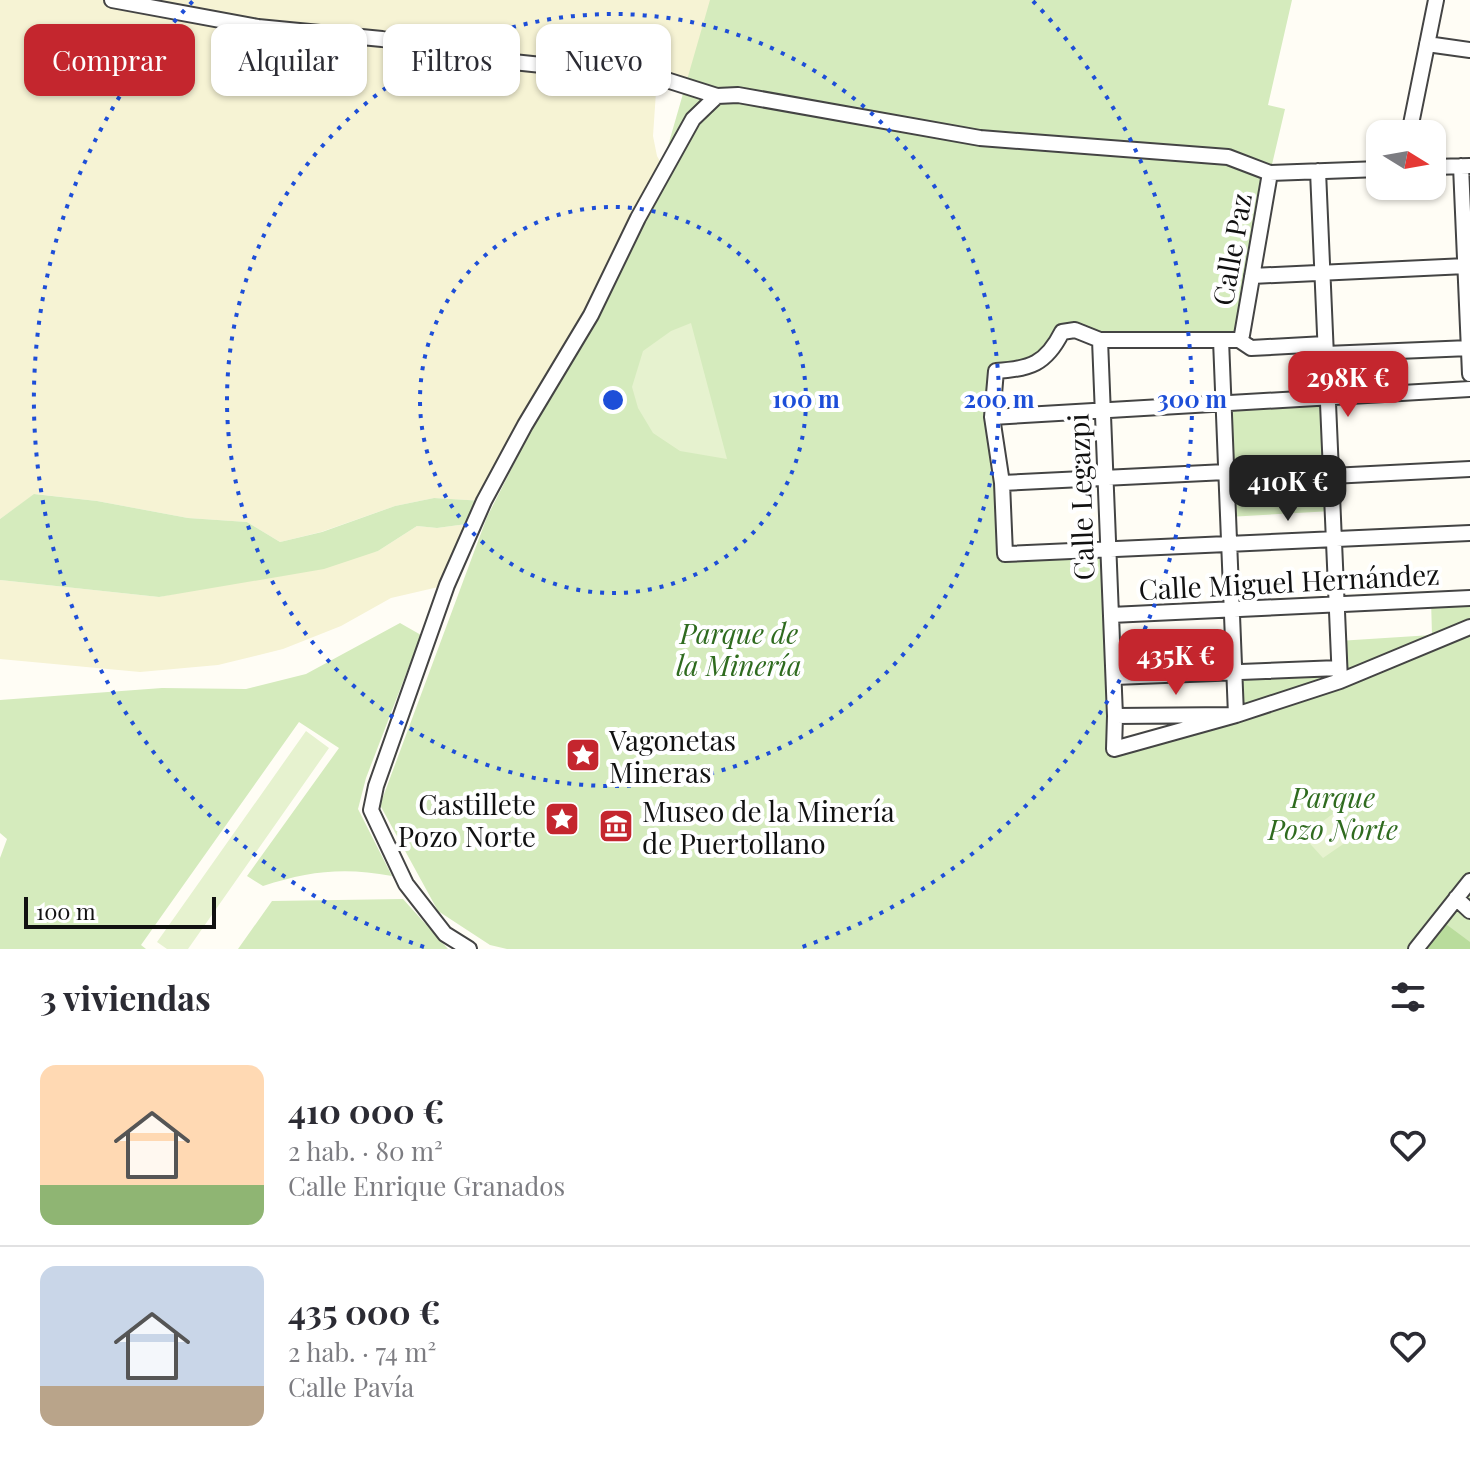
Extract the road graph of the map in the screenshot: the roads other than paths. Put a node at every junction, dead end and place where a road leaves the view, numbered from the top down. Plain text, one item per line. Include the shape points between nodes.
1 (112, 0) edge
2 (1436, 0) edge
3 (1427, 44) junction
4 (1470, 50) edge
5 (717, 96) junction
6 (1412, 120) edge
7 (1466, 166) edge
8 (1446, 167) edge
9 (1366, 169) edge
10 (1318, 171) junction
11 (1270, 173) junction
12 (1466, 266) junction
13 (1323, 273) junction
14 (1252, 276) junction
15 (1240, 337) junction
16 (1100, 340) junction
17 (1221, 340) junction
18 (1470, 348) edge
19 (1326, 349) junction
20 (1470, 374) edge
21 (1470, 389) edge
22 (1328, 398) junction
23 (1223, 404) junction
24 (1103, 410) junction
25 (992, 417) junction
26 (1470, 469) edge
27 (1226, 472) junction
28 (1331, 476) junction
29 (1105, 479) junction
30 (1002, 483) junction
31 (1470, 533) edge
32 (1334, 540) junction
33 (1229, 545) junction
34 (1109, 551) junction
35 (1470, 598) edge
36 (1336, 605) junction
37 (1232, 609) junction
38 (1111, 615) junction
39 (1470, 627) edge
40 (1235, 673) junction
41 (1340, 675) junction
42 (1114, 677) junction
43 (1236, 715) junction
44 (1115, 716) junction
45 (1470, 881) edge
46 (1456, 898) junction
47 (1470, 911) edge
48 (469, 949) edge
49 (1416, 949) edge

1 - 5 street via 258,27 657,77
2 - 3 street
3 - 4 street
3 - 6 street
5 - 11 street via 738,95 980,138 1228,157
5 - 48 street via 693,119 591,315 484,501 447,585 376,786 371,810 406,884 445,934
7 - 8 street
7 - 12 street
9 - 10 street
10 - 11 street
10 - 13 street
11 - 14 street, Calle Paz
12 - 13 street
12 - 18 street
13 - 14 street
13 - 19 street
14 - 15 street, Calle Paz
15 - 17 street
15 - 19 street via 1251,348
16 - 17 street
16 - 24 street, Calle Legazpi
16 - 25 street via 1075,330 1062,332 1034,365 996,371
17 - 23 street, Calle Paz
18 - 19 street
18 - 20 street
19 - 22 street
21 - 22 street
22 - 23 street
22 - 28 street
23 - 24 street
23 - 27 street, Calle Paz
24 - 25 street
24 - 29 street, Calle Legazpi
25 - 30 street
26 - 28 street
27 - 29 street
27 - 33 street, Calle Paz
28 - 32 street
29 - 30 street
29 - 34 street, Calle Legazpi
30 - 34 street via 1005,554
31 - 32 street
32 - 33 street
32 - 36 street
33 - 34 street
33 - 37 street, Calle Paz
34 - 38 street, Calle Legazpi
35 - 36 street, Calle Miguel Hernández
36 - 37 street, Calle Miguel Hernández
36 - 41 street
37 - 38 street, Calle Miguel Hernández
37 - 40 street, Calle Paz
38 - 42 street, Calle Legazpi
39 - 41 street
40 - 41 street
40 - 42 street
40 - 43 street, Calle Paz
41 - 43 street
42 - 44 street, Calle Legazpi
43 - 44 street
43 - 44 street, Calle Legazpi via 1114,749
45 - 46 street
46 - 47 street
46 - 49 street

